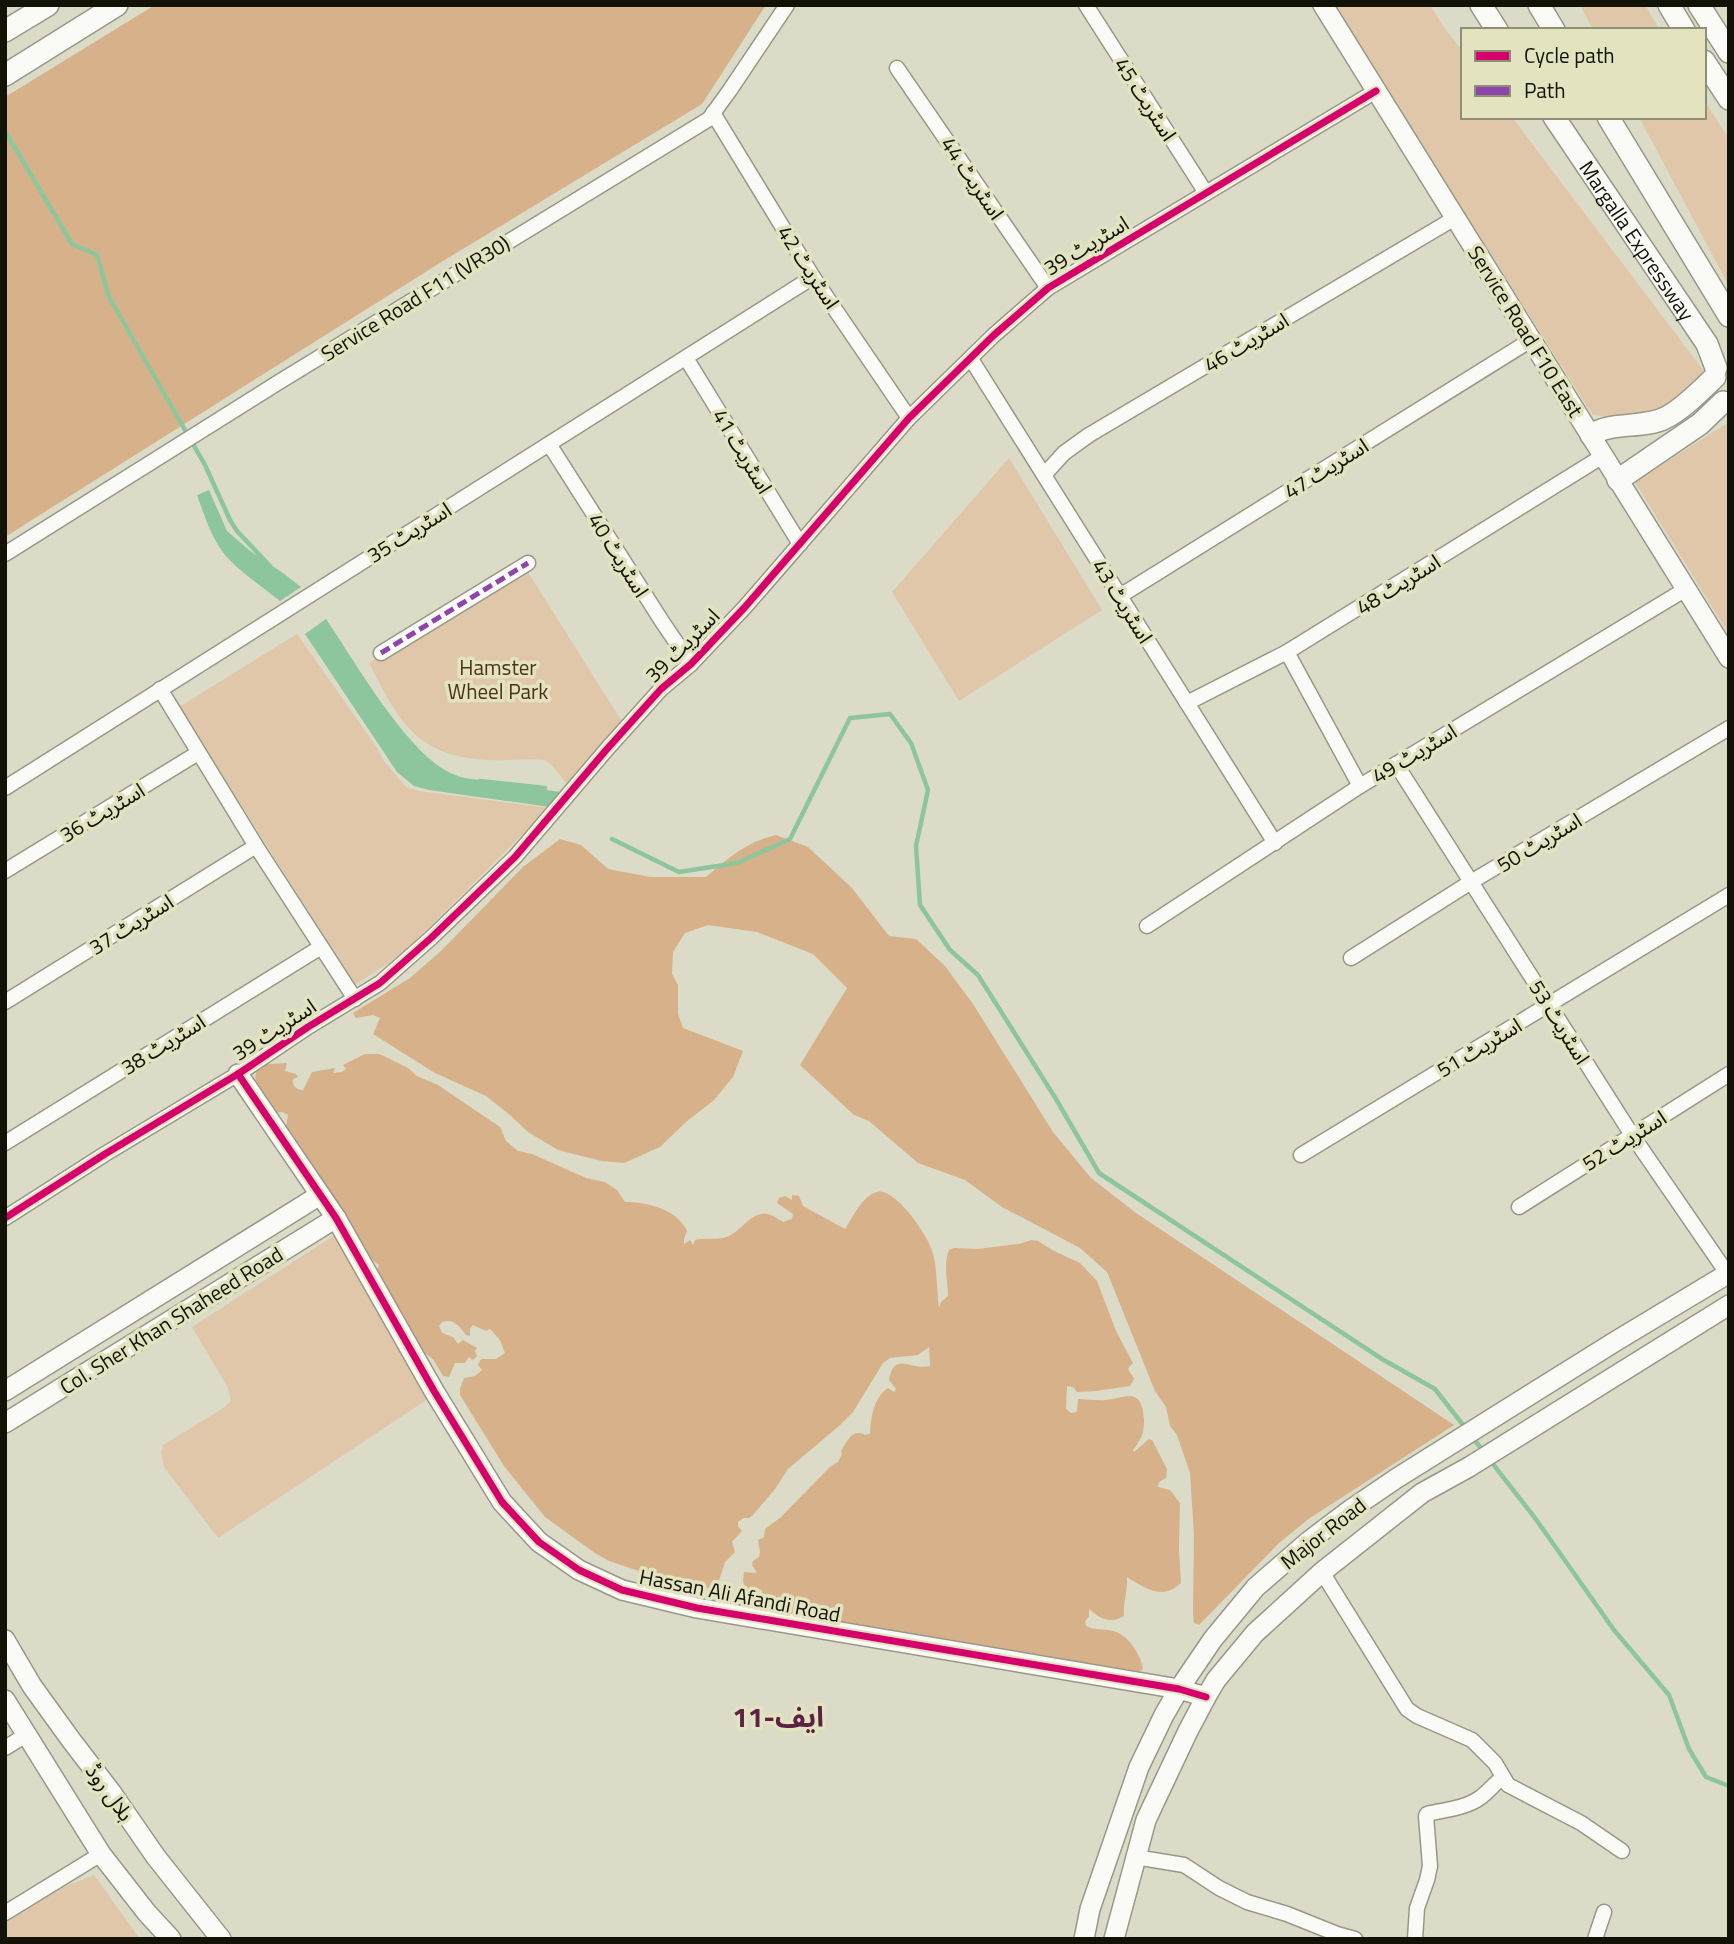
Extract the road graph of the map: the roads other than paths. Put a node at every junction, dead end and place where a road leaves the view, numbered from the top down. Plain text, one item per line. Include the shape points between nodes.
1 (48, 5) edge
2 (117, 5) edge
3 (786, 5) edge
4 (1086, 5) edge
5 (1323, 5) edge
6 (1481, 5) edge
7 (1539, 5) edge
8 (1669, 5) edge
9 (1699, 5) edge
10 (1496, 28) edge
11 (1553, 28) edge
12 (1683, 28) edge
13 (5, 31) edge
14 (1729, 52) edge
15 (1706, 64) edge
16 (897, 68) dead end
17 (5, 75) edge
18 (1376, 91) junction
19 (1729, 99) edge
20 (713, 113) junction
21 (1555, 119) edge
22 (1609, 119) edge
23 (1206, 193) junction
24 (1455, 218) junction
25 (814, 277) junction
26 (1048, 288) junction
27 (1729, 316) edge
28 (1531, 340) junction
29 (686, 358) junction
30 (971, 359) junction
31 (1720, 365) edge
32 (1726, 404) edge
33 (909, 418) junction
34 (1591, 435) junction
35 (549, 444) junction
36 (1603, 456) junction
37 (1044, 475) junction
38 (1618, 480) junction
39 (800, 544) junction
40 (5, 554) edge
41 (528, 563) dead end
42 (1686, 589) junction
43 (1120, 596) junction
44 (1287, 652) junction
45 (381, 653) dead end
46 (1729, 658) edge
47 (691, 664) junction
48 (160, 690) junction
49 (1187, 703) junction
50 (1729, 729) edge
51 (198, 753) junction
52 (1396, 764) junction
53 (1360, 786) junction
54 (5, 788) edge
55 (1275, 843) junction
56 (256, 846) junction
57 (5, 871) edge
58 (1471, 882) junction
59 (1729, 895) edge
60 (1147, 926) dead end
61 (321, 947) junction
62 (1352, 958) dead end
63 (355, 999) junction
64 (5, 1002) edge
65 (1549, 1004) junction
66 (1729, 1073) edge
67 (238, 1074) junction
68 (1632, 1135) junction
69 (5, 1143) edge
70 (1301, 1155) dead end
71 (320, 1195) junction
72 (1519, 1207) dead end
73 (5, 1218) edge
74 (336, 1218) junction
75 (1728, 1275) edge
76 (1729, 1305) edge
77 (5, 1391) edge
78 (5, 1423) edge
79 (1407, 1472) junction
80 (1422, 1493) junction
81 (1322, 1572) junction
82 (5, 1640) edge
83 (1179, 1689) junction
84 (1206, 1697) junction
85 (5, 1700) edge
86 (26, 1735) junction
87 (5, 1748) edge
88 (1502, 1779) junction
89 (1622, 1851) dead end
90 (101, 1854) junction
91 (1135, 1857) junction
92 (1604, 1912) dead end
93 (5, 1913) edge
94 (220, 1938) edge
95 (171, 1939) edge
96 (1084, 1939) edge
97 (1114, 1939) edge
98 (1355, 1939) edge
99 (1415, 1939) edge
100 (1595, 1939) edge

1 - 13 main road
2 - 17 main road
3 - 20 street, Service Road F11 (VR30)
4 - 23 street, اسٹریٹ 45
5 - 18 street, Service Road F10 East
6 - 10 main road
7 - 11 main road
8 - 12 main road
9 - 14 main road
15 - 19 main road
16 - 26 street, اسٹریٹ 44
18 - 23 street, اسٹریٹ 39
18 - 24 street, Service Road F10 East
20 - 25 street, اسٹریٹ 42
20 - 40 street, Service Road F11 (VR30)
21 - 31 main road, Margalla Expressway
22 - 27 main road, Margalla Expressway
23 - 26 street, اسٹریٹ 39
24 - 28 street, Service Road F10 East
24 - 37 street, اسٹریٹ 46 via 1089,435
25 - 29 street, اسٹریٹ 35
25 - 33 street, اسٹریٹ 42
26 - 30 street, اسٹریٹ 39
28 - 34 street, Service Road F10 East
28 - 43 street, اسٹریٹ 47
29 - 35 street, اسٹریٹ 35
29 - 39 street, اسٹریٹ 41
30 - 33 street, اسٹریٹ 39
30 - 37 street, اسٹریٹ 43
31 - 32 main road, Margalla Expressway via 1715,386
31 - 34 main road via 1696,395 1664,419 1602,428
32 - 38 main road
33 - 39 street, اسٹریٹ 39
34 - 36 street, Service Road F10 East
35 - 47 street, اسٹریٹ 40
35 - 48 street, اسٹریٹ 35
36 - 38 street, Service Road F10 East
36 - 44 street, اسٹریٹ 48
37 - 43 street, اسٹریٹ 43
38 - 42 street, Service Road F10 East
39 - 47 street, اسٹریٹ 39
41 - 45 street
42 - 46 street, Service Road F10 East
42 - 52 street, اسٹریٹ 49
43 - 49 street, اسٹریٹ 43
44 - 49 street, اسٹریٹ 48
44 - 53 street
47 - 63 street, اسٹریٹ 39 via 661,689 515,857 380,984
48 - 51 street
48 - 54 street, اسٹریٹ 35
49 - 55 street, اسٹریٹ 43
50 - 58 street, اسٹریٹ 50
51 - 56 street
51 - 57 street, اسٹریٹ 36
52 - 53 street, اسٹریٹ 49
52 - 58 street, اسٹریٹ 53
53 - 55 street, اسٹریٹ 49
55 - 60 street, اسٹریٹ 49
56 - 61 street
56 - 64 street, اسٹریٹ 37
58 - 62 street, اسٹریٹ 50
58 - 65 street, اسٹریٹ 53
59 - 65 street, اسٹریٹ 51
61 - 63 street
61 - 69 street, اسٹریٹ 38
63 - 67 street, اسٹریٹ 39
65 - 68 street, اسٹریٹ 53
65 - 70 street, اسٹریٹ 51
66 - 68 street, اسٹریٹ 52
67 - 71 street, Hassan Ali Afandi Road
67 - 73 street, اسٹریٹ 39
68 - 72 street, اسٹریٹ 52
68 - 75 street, اسٹریٹ 53
71 - 74 street, Hassan Ali Afandi Road
71 - 77 street, Col. Sher Khan Shaheed Road
74 - 78 street, Col. Sher Khan Shaheed Road
74 - 83 street, Hassan Ali Afandi Road via 433,1391 502,1502 539,1542 579,1570 622,1590 696,1608
75 - 79 street, Major Road
76 - 80 street, Major Road
79 - 80 street
79 - 83 street, Major Road via 1309,1541 1256,1587
80 - 81 street, Major Road
81 - 84 street, Major Road via 1255,1633
81 - 88 street via 1407,1709 1472,1740 1495,1763
82 - 94 street, ہلال روڈ via 32,1686
83 - 84 street, Hassan Ali Afandi Road
83 - 96 street, Major Road via 1139,1767
84 - 91 street, Major Road via 1146,1820
85 - 86 street, ہلال روڈ
86 - 87 street
86 - 90 street, ہلال روڈ
88 - 89 street
88 - 99 street via 1467,1805 1427,1814 1430,1866 1416,1908
90 - 93 street
90 - 95 street, ہلال روڈ
91 - 97 street, Major Road
91 - 98 street via 1184,1865 1247,1902
92 - 100 street

